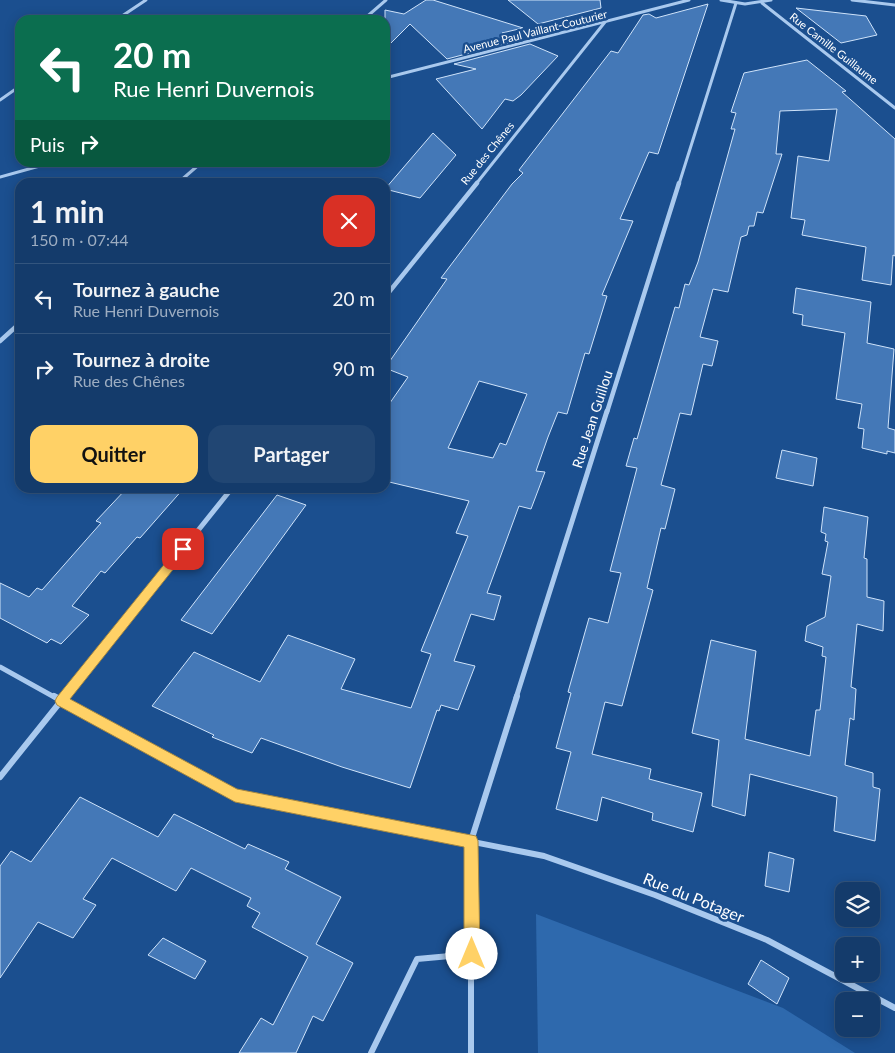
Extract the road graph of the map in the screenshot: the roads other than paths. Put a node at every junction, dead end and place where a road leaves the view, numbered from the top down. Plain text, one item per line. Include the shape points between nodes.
1 (146, 0) edge
2 (386, 0) edge
3 (689, 0) edge
4 (721, 0) edge
5 (770, 0) edge
6 (852, 0) edge
7 (736, 3) junction
8 (762, 3) junction
9 (895, 6) edge
10 (124, 15) edge
11 (369, 15) edge
12 (605, 22) junction
13 (390, 77) edge
14 (15, 90) edge
15 (0, 100) edge
16 (895, 108) edge
17 (36, 167) edge
18 (196, 167) edge
19 (0, 177) edge
20 (184, 178) edge
21 (390, 291) edge
22 (15, 327) edge
23 (0, 340) edge
24 (228, 493) edge
25 (0, 667) edge
26 (61, 701) junction
27 (0, 777) edge
28 (471, 841) junction
29 (472, 954) junction
30 (895, 1008) edge
31 (371, 1053) edge
32 (471, 1053) edge

1 - 10 street
2 - 11 street
3 - 12 street, Avenue Paul Vaillant-Couturier
4 - 7 street
5 - 8 street
6 - 9 street
7 - 8 street
7 - 28 street, Rue Jean Guillou
8 - 16 street, Rue Camille Guillaume
12 - 13 street, Avenue Paul Vaillant-Couturier
12 - 21 street, Rue des Chênes
14 - 15 street
17 - 19 street
18 - 20 street
22 - 23 street
24 - 26 street
25 - 26 street, Rue du Potager
26 - 27 street
26 - 28 street, Rue du Potager via 235,795
28 - 29 street, Rue Jean Guillou
28 - 30 street, Rue du Potager via 544,856 655,895 767,940
29 - 31 street via 417,959
29 - 32 street, Rue Jean Guillou

